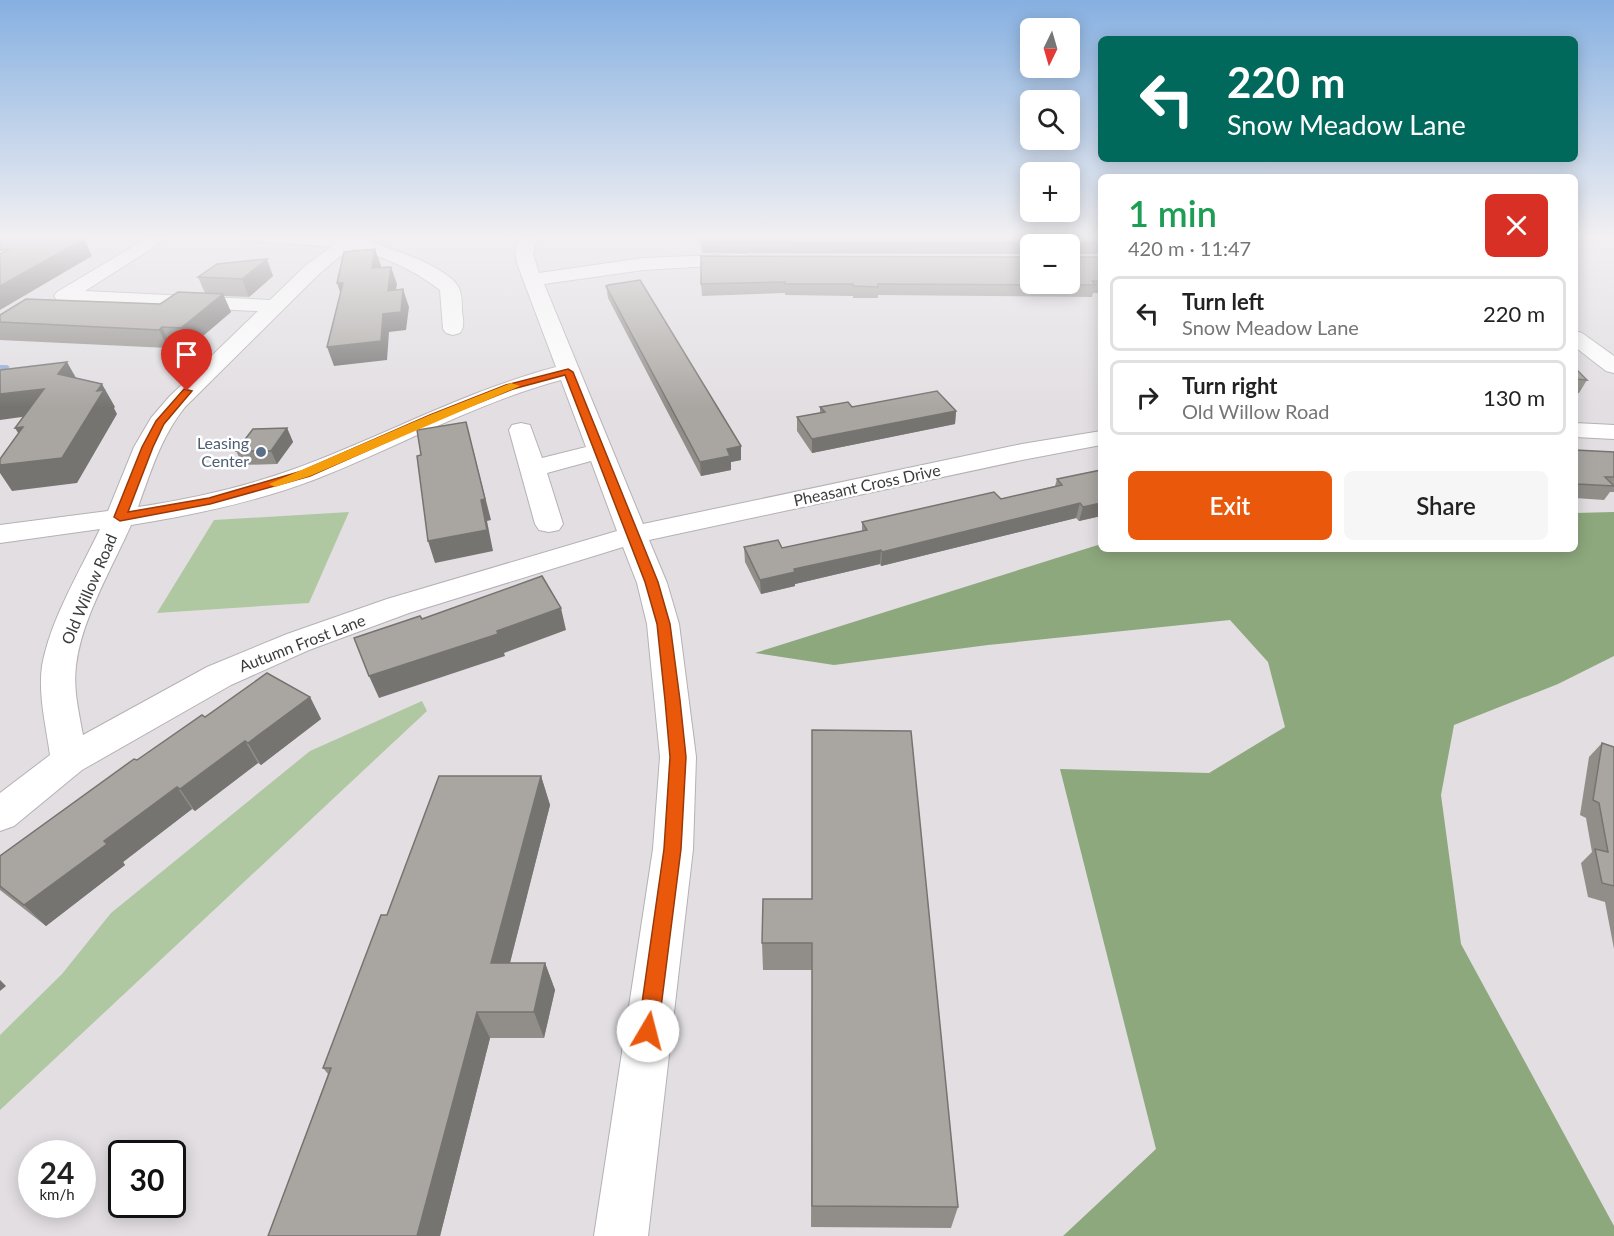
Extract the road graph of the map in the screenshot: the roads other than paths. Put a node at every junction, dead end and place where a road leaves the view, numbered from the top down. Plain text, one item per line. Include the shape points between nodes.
1 (69, 293) edge
2 (288, 293) edge
3 (450, 293) edge
4 (537, 293) edge
5 (274, 306) junction
6 (453, 329) dead end
7 (1578, 339) edge
8 (1614, 366) edge
9 (568, 372) junction
10 (521, 430) dead end
11 (1578, 430) edge
12 (1614, 432) edge
13 (1098, 439) edge
14 (600, 452) junction
15 (532, 469) junction
16 (120, 517) junction
17 (549, 524) dead end
18 (0, 534) edge
19 (633, 535) junction
20 (69, 760) junction
21 (0, 815) edge
22 (621, 1236) edge

1 - 5 street via 64,296
2 - 5 street, Old Willow Road
3 - 6 street
4 - 9 street
5 - 16 street, Old Willow Road via 160,423
7 - 8 street
9 - 14 street
9 - 16 street via 510,387 306,474 210,501
10 - 15 street
11 - 12 street
13 - 19 street, Pheasant Cross Drive
14 - 15 street
14 - 19 street
15 - 17 street
16 - 18 street
16 - 20 street, Old Willow Road via 68,631 59,666 59,697
19 - 20 street, Autumn Frost Lane via 486,578 298,642 219,676
19 - 22 street via 663,624 678,757 673,849
20 - 21 street, Autumn Frost Lane

